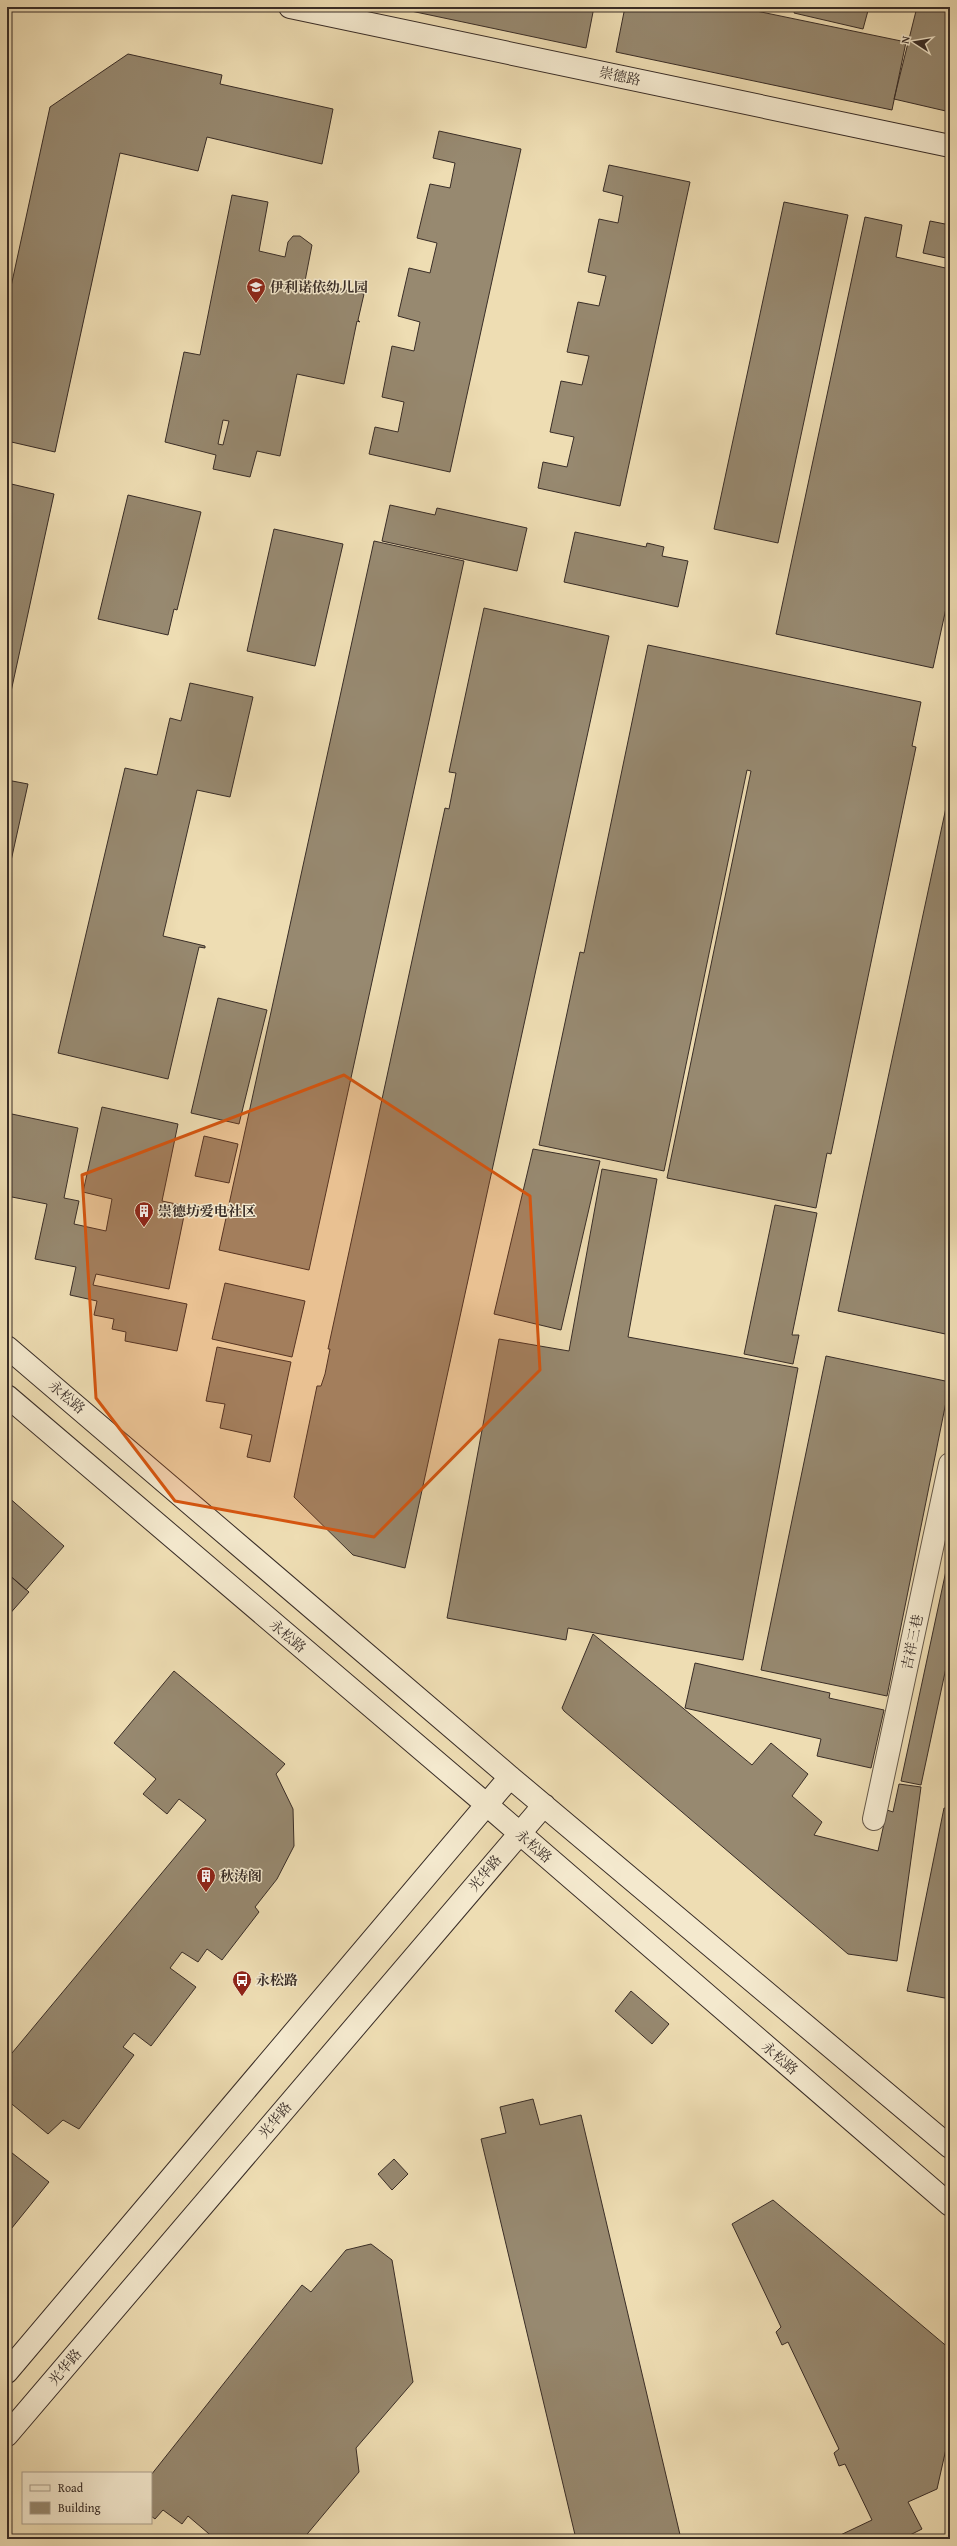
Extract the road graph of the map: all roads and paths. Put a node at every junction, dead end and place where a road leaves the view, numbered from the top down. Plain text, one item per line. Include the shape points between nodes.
1 (290, 7) edge
2 (950, 146) edge
3 (7, 1347) edge
4 (7, 1396) edge
5 (950, 1464) edge
6 (510, 1777) junction
7 (487, 1805) junction
8 (544, 1805) junction
9 (874, 1819) dead end
10 (519, 1834) junction
11 (950, 2147) edge
12 (950, 2205) edge
13 (7, 2372) edge
14 (7, 2435) edge

1 - 2 street, 崇德路
3 - 6 street, 永松路
4 - 7 street, 永松路
5 - 9 street, 吉祥三巷
6 - 7 street
6 - 8 street, 永松路
7 - 10 street, 永松路
7 - 13 street
8 - 10 street, 光华路
8 - 11 street, 永松路
10 - 12 street, 永松路
10 - 14 street, 光华路

